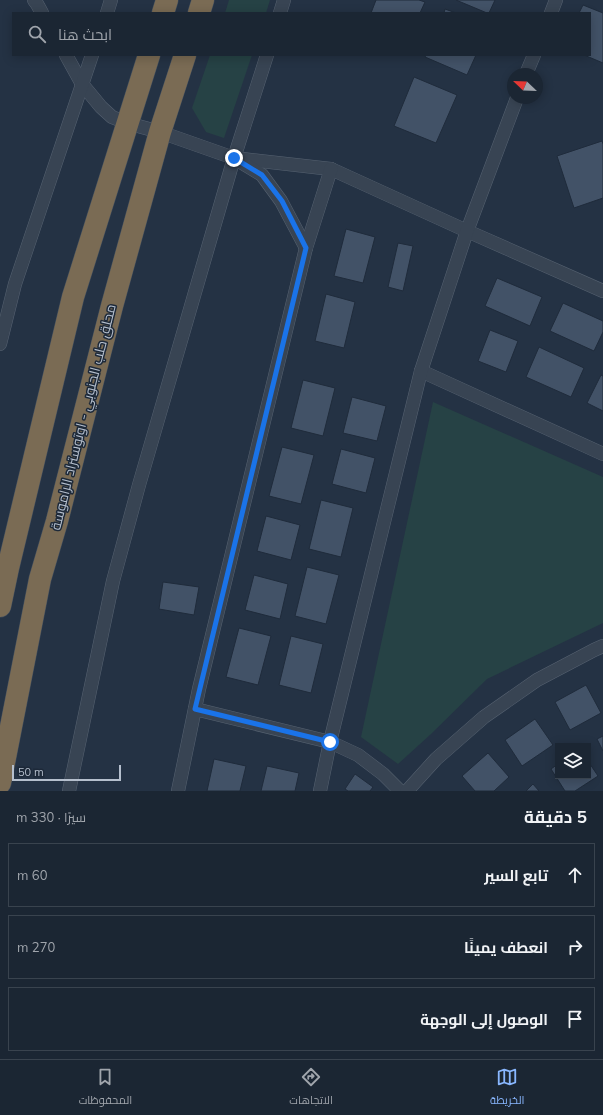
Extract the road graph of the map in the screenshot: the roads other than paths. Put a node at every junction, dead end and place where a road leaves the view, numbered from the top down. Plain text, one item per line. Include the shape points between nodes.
1 (34, 0) edge
2 (112, 0) edge
3 (167, 0) edge
4 (203, 0) edge
5 (284, 0) edge
6 (556, 0) edge
7 (41, 12) edge
8 (107, 12) edge
9 (162, 12) edge
10 (199, 12) edge
11 (280, 12) edge
12 (551, 12) edge
13 (67, 56) edge
14 (92, 56) edge
15 (149, 56) edge
16 (185, 56) edge
17 (267, 56) edge
18 (534, 56) edge
19 (529, 68) edge
20 (82, 84) junction
21 (515, 104) edge
22 (127, 123) junction
23 (160, 132) junction
24 (234, 158) junction
25 (331, 169) junction
26 (467, 231) junction
27 (306, 248) junction
28 (603, 291) edge
29 (0, 344) edge
30 (421, 371) junction
31 (603, 454) edge
32 (0, 606) edge
33 (603, 646) edge
34 (195, 709) junction
35 (330, 742) junction
36 (0, 783) edge
37 (69, 791) edge
38 (178, 791) edge
39 (320, 791) edge
40 (400, 791) edge
41 (407, 791) edge

1 - 7 street
2 - 8 street
3 - 9 highway
4 - 10 highway
5 - 11 street
6 - 12 street
13 - 20 street
14 - 20 street
15 - 22 highway
16 - 23 highway, محلق حلب الجنوبي - اوتوستراد الراموسة
17 - 24 street
18 - 19 street
20 - 22 street via 112,117
20 - 29 street via 15,284
21 - 26 street
22 - 23 street
22 - 32 highway via 73,297
23 - 24 street
23 - 36 highway, محلق حلب الجنوبي - اوتوستراد الراموسة via 40,579
24 - 25 street
24 - 27 street via 262,175 282,201
24 - 37 street via 113,580
25 - 26 street
25 - 27 street
26 - 28 street
26 - 30 street
27 - 34 street
30 - 31 street
30 - 35 street
33 - 41 street via 537,680 484,717 436,759
34 - 35 street
34 - 38 street
35 - 39 street
35 - 40 street via 358,755

